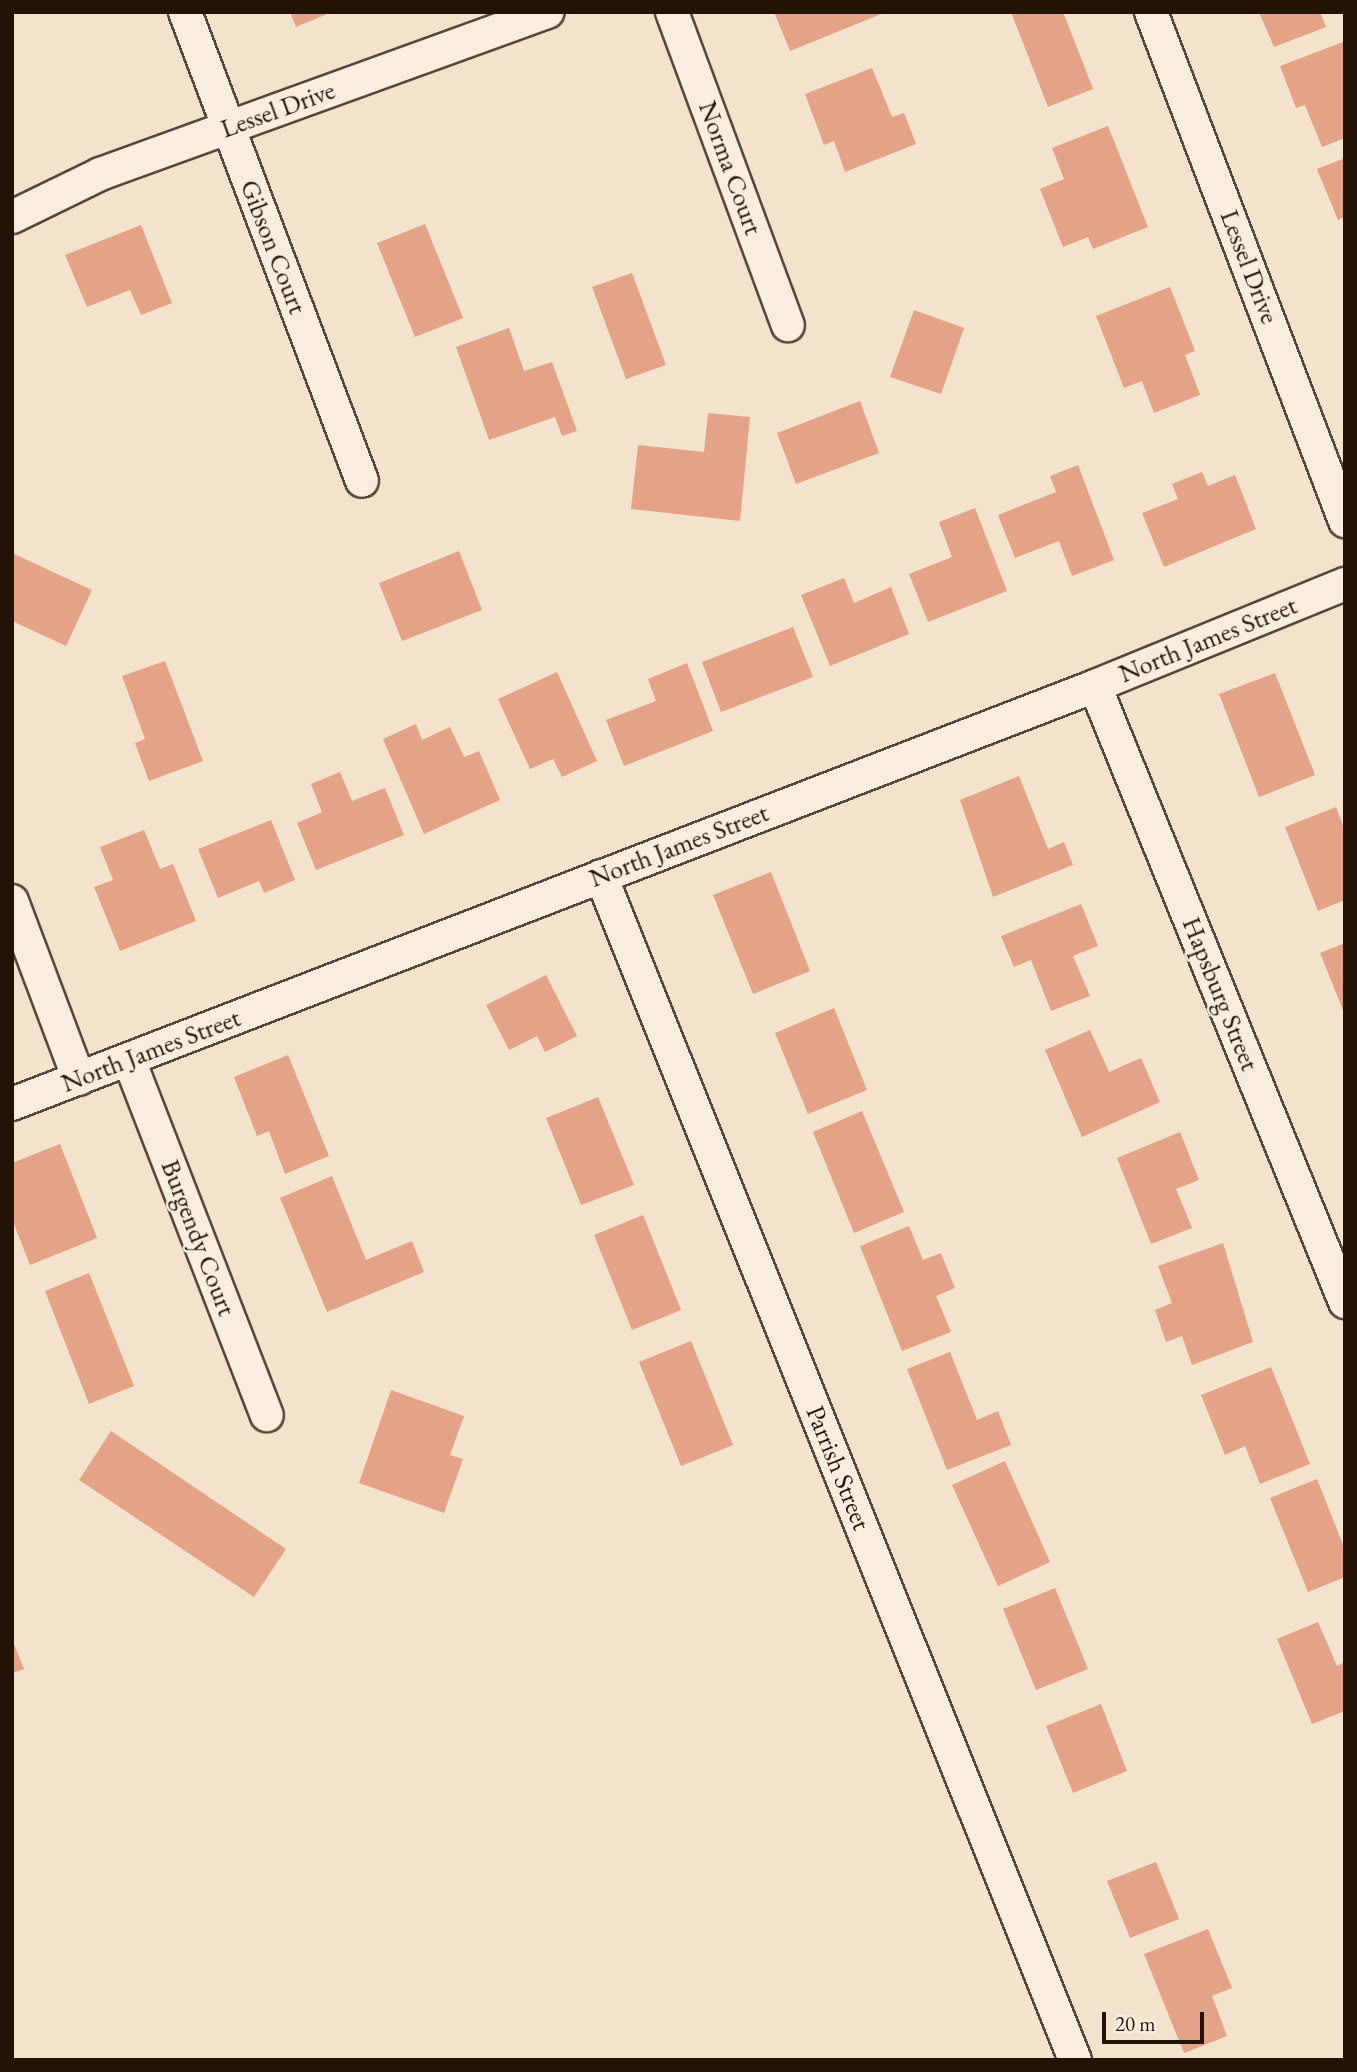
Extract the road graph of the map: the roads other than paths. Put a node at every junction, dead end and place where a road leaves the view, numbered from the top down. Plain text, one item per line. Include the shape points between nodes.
1 (185, 12) edge
2 (548, 12) edge
3 (671, 12) edge
4 (1151, 12) edge
5 (229, 128) junction
6 (12, 217) edge
7 (788, 324) dead end
8 (362, 481) dead end
9 (1345, 521) edge
10 (1345, 584) edge
11 (1095, 686) junction
12 (601, 876) junction
13 (12, 901) edge
14 (129, 1060) junction
15 (79, 1079) junction
16 (12, 1104) edge
17 (1345, 1302) edge
18 (267, 1415) dead end
19 (1075, 2060) edge

1 - 5 street, Gibson Court
2 - 5 street, Lessel Drive
3 - 7 street, Norma Court
4 - 9 street, Lessel Drive
5 - 6 street, Lessel Drive via 100,174
5 - 8 street, Gibson Court
10 - 11 street, North James Street
11 - 12 street, North James Street
11 - 17 street, Hapsburg Street
12 - 14 street, North James Street
12 - 19 street, Parrish Street
13 - 15 street
14 - 15 street, North James Street
14 - 18 street, Burgendy Court
15 - 16 street, North James Street

